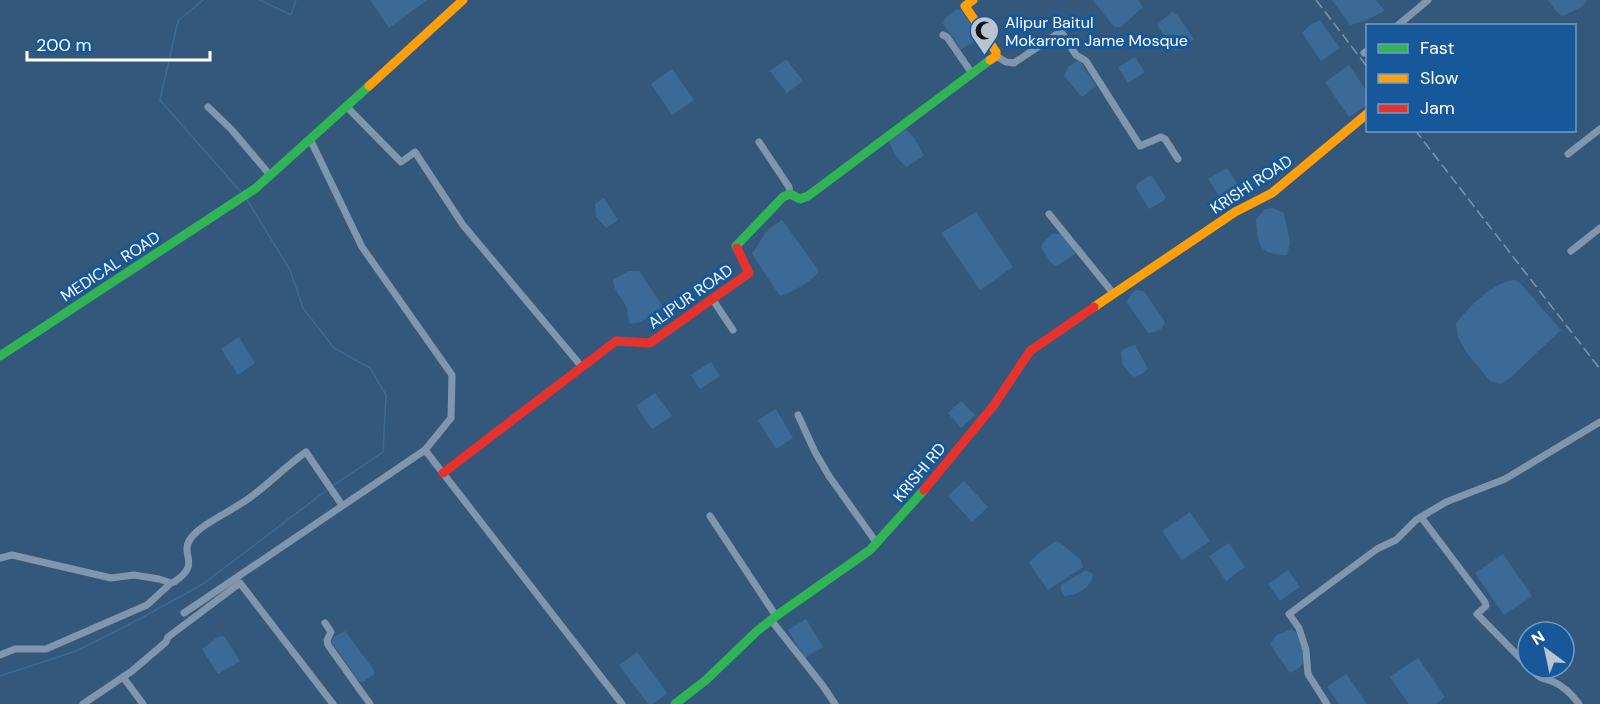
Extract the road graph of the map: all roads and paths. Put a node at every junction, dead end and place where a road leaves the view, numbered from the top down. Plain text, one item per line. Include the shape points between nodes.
1 (463, 0) edge
2 (973, 0) edge
3 (1428, 0) edge
4 (1401, 24) edge
5 (943, 34) dead end
6 (996, 56) junction
7 (971, 72) junction
8 (346, 106) junction
9 (208, 107) dead end
10 (1366, 115) edge
11 (1600, 129) edge
12 (310, 139) junction
13 (759, 142) dead end
14 (1568, 154) dead end
15 (1178, 159) dead end
16 (270, 175) junction
17 (790, 194) junction
18 (1049, 214) dead end
19 (1600, 228) edge
20 (1571, 251) dead end
21 (1175, 252) joint
22 (1113, 293) junction
23 (711, 300) junction
24 (733, 330) dead end
25 (0, 356) edge
26 (582, 367) junction
27 (798, 415) dead end
28 (1600, 422) edge
29 (425, 450) junction
30 (443, 473) junction
31 (342, 505) junction
32 (710, 516) dead end
33 (1421, 517) junction
34 (876, 542) junction
35 (0, 558) edge
36 (174, 582) dead end
37 (184, 613) dead end
38 (773, 618) junction
39 (326, 624) dead end
40 (0, 654) edge
41 (1516, 654) edge
42 (123, 677) junction
43 (1547, 680) edge
44 (83, 704) edge
45 (143, 704) edge
46 (333, 704) edge
47 (370, 704) edge
48 (622, 704) edge
49 (675, 704) edge
50 (836, 704) edge
51 (1327, 704) edge
52 (1579, 704) edge

1 - 8 street
2 - 6 street via 965,6
3 - 4 street
5 - 7 street
6 - 7 street
6 - 15 street via 1014,63 1062,33 1076,55 1086,61 1140,146 1161,137
7 - 17 street via 808,196 800,199
8 - 12 street
8 - 26 street via 401,162 415,152 463,225
9 - 16 street
10 - 21 street, KRISHI ROAD via 1272,193
11 - 14 street
12 - 16 street
12 - 29 street via 362,247 452,375 451,418
13 - 17 street
16 - 25 street, MEDICAL ROAD via 256,188
17 - 23 street, ALIPUR ROAD via 776,203 736,246 749,273
18 - 22 street
19 - 20 street
21 - 22 street, KRISHI RD
22 - 34 street, KRISHI RD via 1030,351 994,405
23 - 24 street
23 - 26 street, ALIPUR ROAD via 650,343 616,341
26 - 30 street, ALIPUR ROAD
27 - 34 street via 829,476
28 - 33 street via 1505,479 1446,502
29 - 30 street
29 - 31 street
30 - 48 street
31 - 36 street via 306,452 190,539 189,568 186,575
31 - 37 street
32 - 38 street
33 - 41 street via 1485,602 1486,606 1477,614
33 - 51 street via 1396,540 1377,549 1289,614 1299,628 1306,650 1308,674
34 - 38 street, KRISHI RD
35 - 40 street via 12,555 111,578 134,575 171,583 147,605 46,649 15,649
38 - 49 street, KRISHI RD
38 - 50 street
39 - 47 street via 331,632 328,645
42 - 44 street
42 - 45 street
42 - 46 street via 240,583
43 - 52 street via 1555,682

